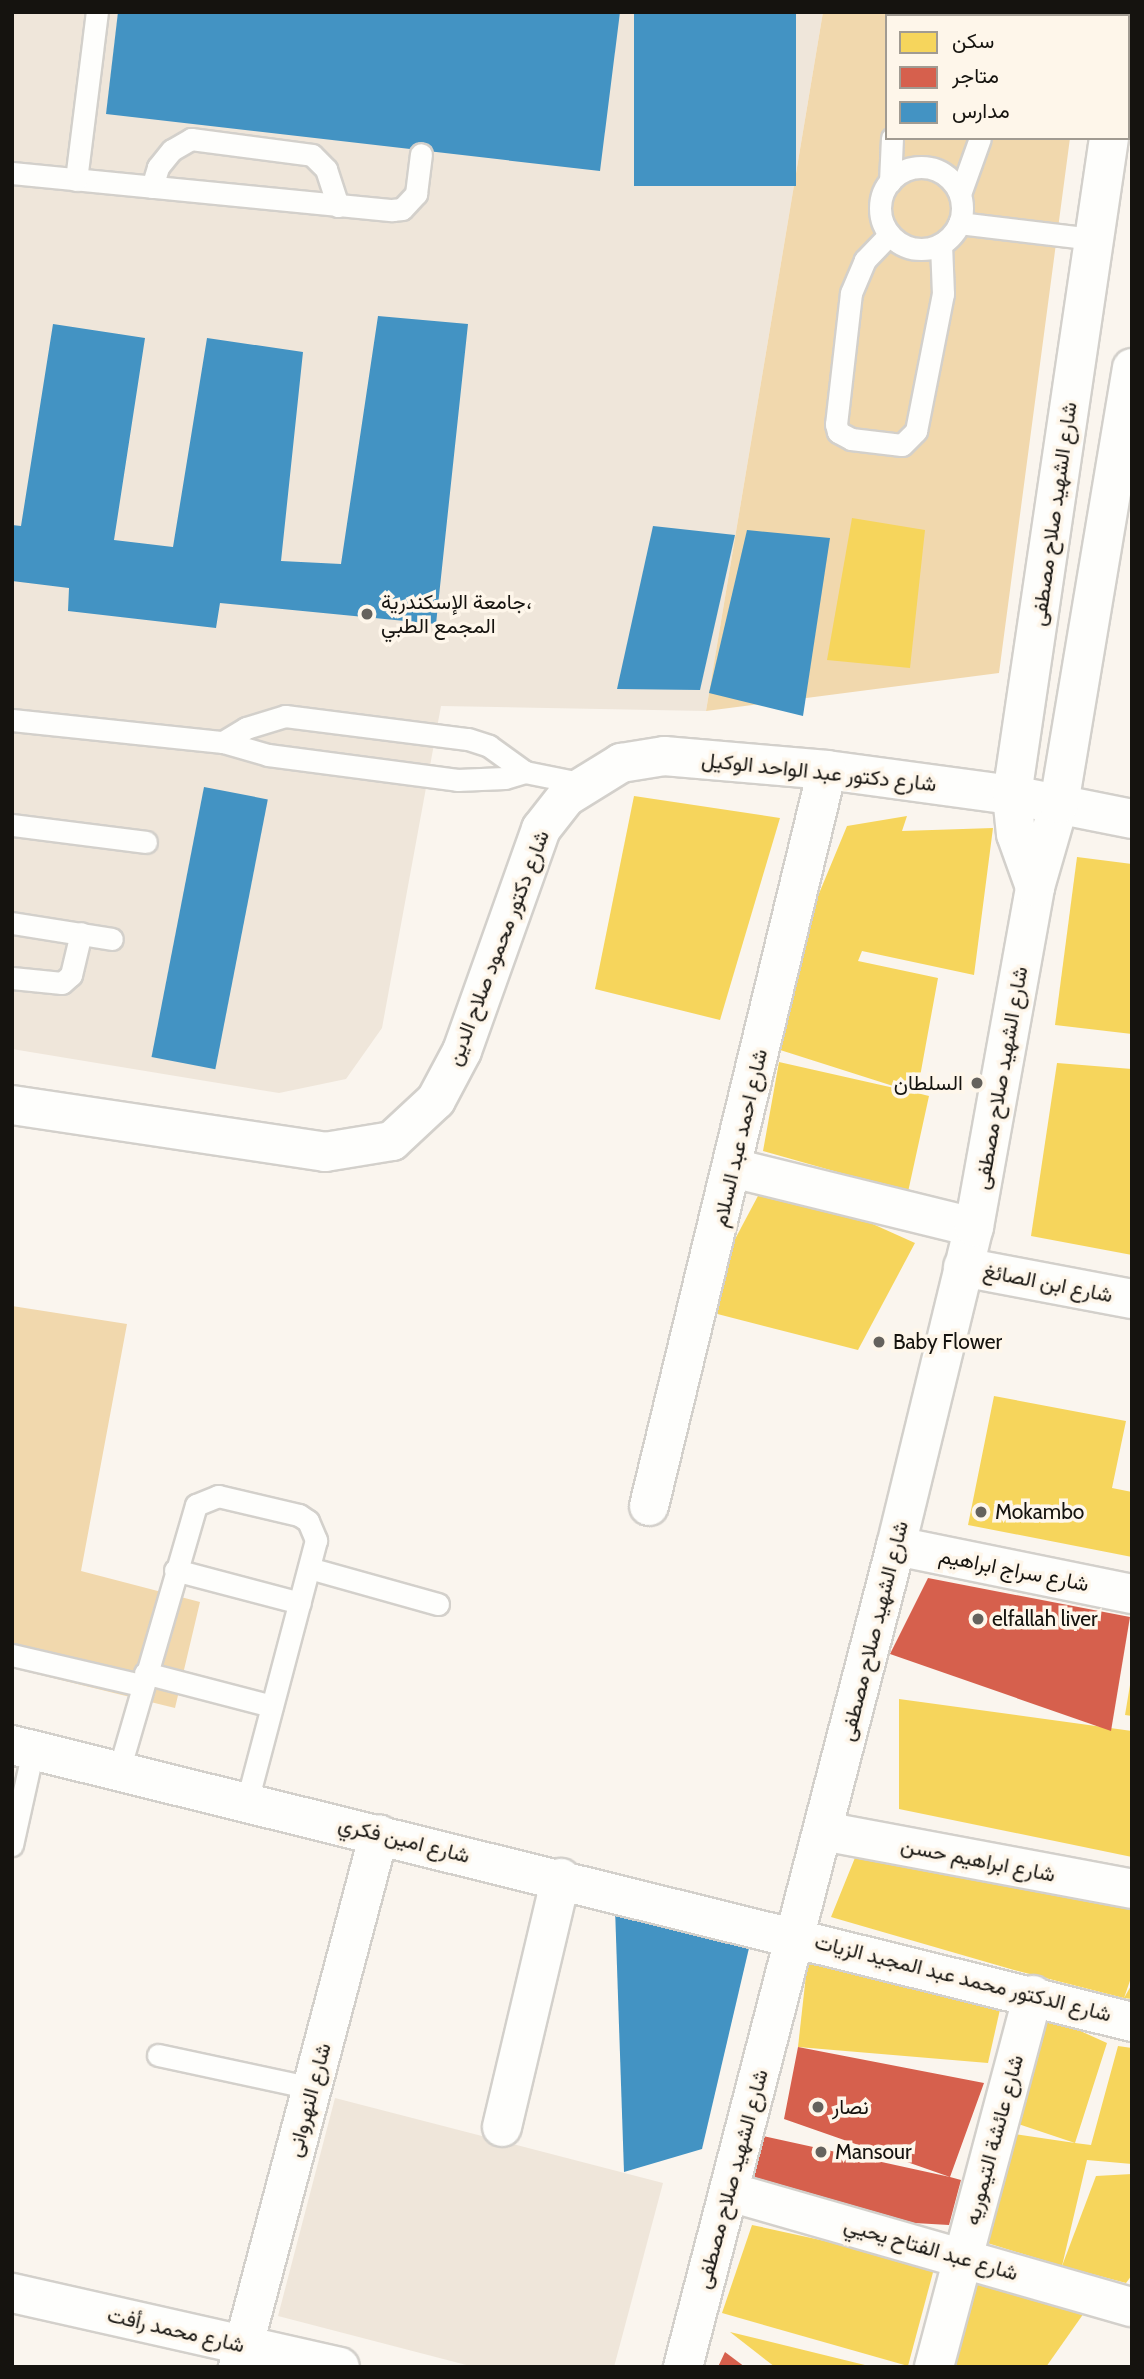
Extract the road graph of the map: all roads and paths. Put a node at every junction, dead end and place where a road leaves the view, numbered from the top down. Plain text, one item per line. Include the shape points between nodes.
1 (97, 12) edge
2 (892, 140) edge
3 (979, 140) edge
4 (1109, 140) edge
5 (421, 154) dead end
6 (12, 173) edge
7 (76, 180) junction
8 (890, 182) junction
9 (152, 187) junction
10 (960, 194) junction
11 (338, 205) junction
12 (959, 223) junction
13 (889, 235) junction
14 (1094, 239) junction
15 (941, 244) junction
16 (1131, 387) edge
17 (12, 720) edge
18 (223, 742) junction
19 (827, 770) junction
20 (525, 772) junction
21 (585, 783) junction
22 (1012, 795) junction
23 (1059, 804) junction
24 (1132, 818) edge
25 (12, 825) edge
26 (146, 842) dead end
27 (1035, 887) junction
28 (12, 923) edge
29 (81, 933) junction
30 (112, 939) dead end
31 (12, 978) edge
32 (12, 1105) edge
33 (733, 1168) junction
34 (974, 1227) junction
35 (964, 1267) junction
36 (1132, 1299) edge
37 (649, 1506) dead end
38 (896, 1546) junction
39 (309, 1568) junction
40 (175, 1570) junction
41 (1132, 1594) edge
42 (300, 1603) junction
43 (438, 1604) dead end
44 (12, 1655) edge
45 (143, 1679) junction
46 (272, 1706) junction
47 (23, 1747) edge
48 (119, 1770) junction
49 (247, 1801) junction
50 (823, 1831) junction
51 (379, 1834) junction
52 (12, 1845) edge
53 (561, 1878) junction
54 (1132, 1889) edge
55 (795, 1935) junction
56 (1033, 1995) junction
57 (1132, 2022) edge
58 (158, 2055) dead end
59 (312, 2088) junction
60 (502, 2127) dead end
61 (730, 2192) junction
62 (963, 2258) junction
63 (12, 2293) edge
64 (1132, 2307) edge
65 (241, 2356) edge
66 (340, 2367) edge
67 (683, 2367) edge
68 (934, 2367) edge

1 - 7 lane
2 - 8 lane
3 - 10 lane
4 - 14 street, شارع الشهيد صلاح مصطفى
5 - 11 lane via 416,194 402,209
6 - 7 lane
7 - 9 lane
8 - 10 lane via 901,173 929,168 953,182
8 - 13 lane via 880,208
9 - 11 lane
9 - 11 lane via 165,159 191,139 312,155 326,169
10 - 12 lane
12 - 14 lane
12 - 15 lane
13 - 15 lane via 914,249
13 - 15 lane via 864,260 851,293 836,424 838,432 851,439 902,445 916,431 943,294
14 - 22 street, شارع الشهيد صلاح مصطفى
16 - 23 street, شارع الشهيد صلاح مصطفى
17 - 18 lane
18 - 20 lane via 268,755 457,780 505,778
18 - 20 lane via 246,728 285,716 468,739 489,746
19 - 21 street, شارع دكتور عبد الواحد الوكيل via 664,756 621,763
19 - 22 street, شارع دكتور عبد الواحد الوكيل
19 - 33 street, شارع احمد عبد السلام
20 - 21 lane
21 - 32 street, شارع دكتور محمود صلاح الدين via 566,797 541,829 462,1051 436,1100 392,1141 325,1152
22 - 23 street, شارع دكتور عبد الواحد الوكيل
22 - 27 street, شارع الشهيد صلاح مصطفى via 1016,834
23 - 24 street, شارع دكتور عبد الواحد الوكيل
23 - 27 street, شارع الشهيد صلاح مصطفى
25 - 26 lane
27 - 34 street, شارع الشهيد صلاح مصطفى
28 - 29 lane
29 - 30 lane
29 - 31 lane via 71,975 62,983
33 - 34 street
33 - 37 street, شارع احمد عبد السلام
34 - 35 street, شارع الشهيد صلاح مصطفى
35 - 36 street, شارع ابن الصائغ
35 - 38 street, شارع الشهيد صلاح مصطفى
38 - 41 street, شارع سراج ابراهيم
38 - 50 street, شارع الشهيد صلاح مصطفى
39 - 40 lane via 316,1540 308,1521 218,1496 197,1505
39 - 42 lane
39 - 43 lane
40 - 42 lane
40 - 45 lane
42 - 46 lane
44 - 45 lane
45 - 46 lane
45 - 48 lane
46 - 49 lane
47 - 48 street, شارع امين فكري
47 - 52 lane
48 - 49 street, شارع امين فكري
49 - 51 street, شارع امين فكري
50 - 54 street, شارع ابراهيم حسن
50 - 55 street, شارع الشهيد صلاح مصطفى
51 - 53 street, شارع امين فكري
51 - 59 street, شارع النهروانى
53 - 55 street, شارع امين فكري
53 - 60 street
55 - 56 street, شارع الدكتور محمد عبد المجيد الزيات
55 - 61 street, شارع الشهيد صلاح مصطفى
56 - 57 street, شارع الدكتور محمد عبد المجيد الزيات
56 - 62 street, شارع عائشة التيموريه
58 - 59 lane
59 - 65 street, شارع النهروانى
61 - 62 street, شارع عبد الفتاح يحيي
61 - 67 street, شارع الشهيد صلاح مصطفى
62 - 64 street, شارع عبد الفتاح يحيي
62 - 68 street, شارع عائشة التيموريه
63 - 65 street, شارع محمد رأفت
65 - 66 street, شارع محمد رأفت

